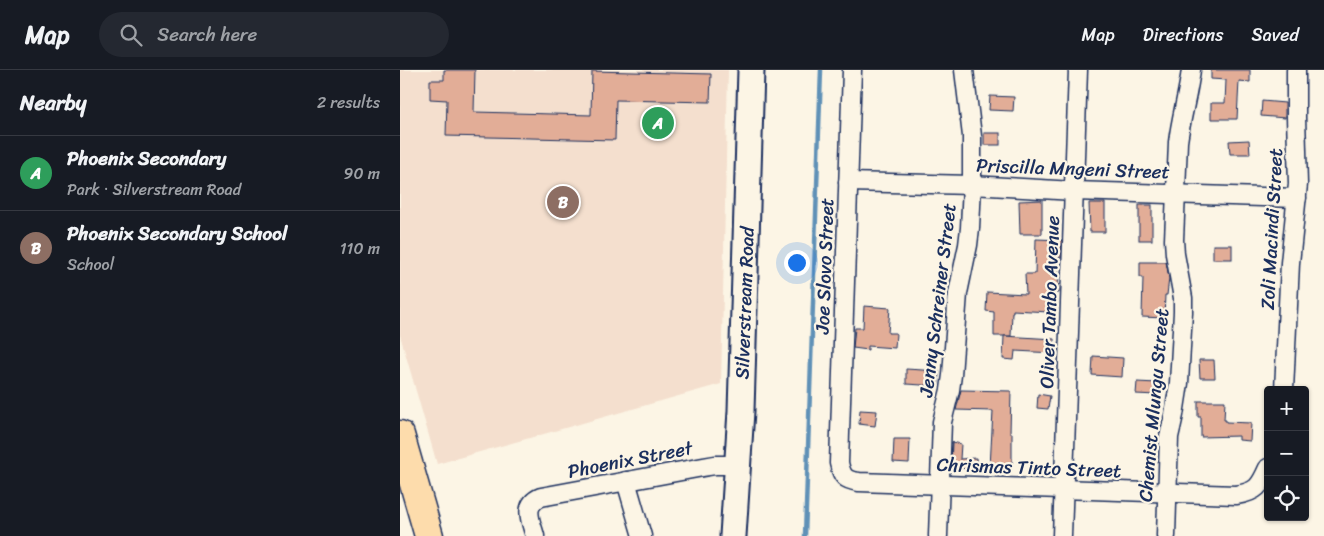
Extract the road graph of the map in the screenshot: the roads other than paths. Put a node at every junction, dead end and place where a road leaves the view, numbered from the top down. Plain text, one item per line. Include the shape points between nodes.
1 (751, 70) edge
2 (852, 70) edge
3 (964, 70) edge
4 (1078, 70) edge
5 (1191, 70) edge
6 (1296, 70) edge
7 (848, 182) junction
8 (972, 185) junction
9 (1074, 190) junction
10 (1175, 193) junction
11 (1297, 198) junction
12 (1284, 386) edge
13 (400, 435) edge
14 (839, 463) joint
15 (738, 465) junction
16 (1264, 476) edge
17 (626, 481) junction
18 (939, 485) junction
19 (1063, 489) junction
20 (1166, 493) junction
21 (429, 536) edge
22 (535, 536) edge
23 (642, 536) edge
24 (732, 536) edge
25 (938, 536) edge
26 (1062, 536) edge
27 (1166, 536) edge

1 - 15 street, Silverstream Road
2 - 7 street, Joe Slovo Street
3 - 8 street, Jenny Schreiner Street via 971,125
4 - 9 street, Oliver Tambo Avenue
5 - 10 street, Chemist Mlungu Street via 1179,129
6 - 11 street, Zoli Macindi Street
7 - 8 street, Priscilla Mngeni Street
7 - 14 street, Joe Slovo Street
8 - 9 street, Priscilla Mngeni Street
8 - 18 street, Jenny Schreiner Street via 968,245 958,293 952,375 942,422
9 - 10 street, Priscilla Mngeni Street
9 - 19 street, Oliver Tambo Avenue
10 - 11 street, Priscilla Mngeni Street
10 - 20 street, Chemist Mlungu Street via 1175,254 1183,312 1179,382 1169,437
11 - 12 street, Zoli Macindi Street via 1288,282
13 - 21 main road
14 - 18 street, Chrismas Tinto Street via 840,471 851,481
15 - 17 street, Phoenix Street via 715,465
15 - 24 street, Silverstream Road
16 - 20 street, Chrismas Tinto Street via 1256,489 1236,495
17 - 22 street, Phoenix Street via 536,500 529,515
17 - 23 street
18 - 19 street, Chrismas Tinto Street
18 - 25 street, Jenny Schreiner Street
19 - 20 street, Chrismas Tinto Street
19 - 26 street, Oliver Tambo Avenue
20 - 27 street, Chemist Mlungu Street

